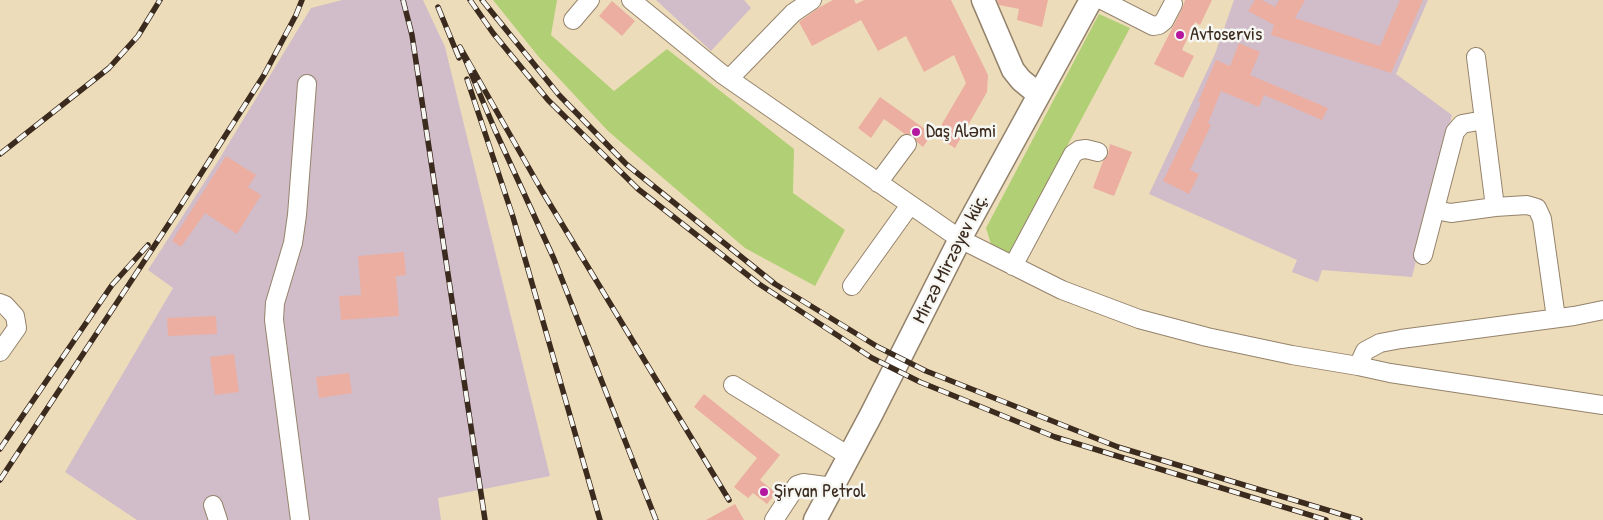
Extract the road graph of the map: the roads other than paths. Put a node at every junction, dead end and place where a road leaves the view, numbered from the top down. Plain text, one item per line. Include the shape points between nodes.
1 (590, 0) edge
2 (631, 0) edge
3 (812, 0) edge
4 (983, 0) edge
5 (1091, 0) edge
6 (1102, 0) edge
7 (1173, 4) dead end
8 (573, 20) dead end
9 (1476, 57) dead end
10 (729, 80) junction
11 (307, 84) dead end
12 (1038, 94) junction
13 (1484, 120) junction
14 (907, 144) dead end
15 (1098, 152) dead end
16 (878, 183) junction
17 (910, 205) junction
18 (1494, 207) junction
19 (1435, 210) junction
20 (960, 239) junction
21 (1423, 255) dead end
22 (1012, 266) junction
23 (852, 286) dead end
24 (0, 303) edge
25 (1603, 310) edge
26 (1556, 318) junction
27 (0, 352) edge
28 (1358, 366) junction
29 (733, 385) dead end
30 (1603, 405) edge
31 (849, 456) junction
32 (833, 487) junction
33 (300, 520) edge
34 (774, 520) edge
35 (815, 520) edge

1 - 8 street
2 - 10 street
3 - 10 street via 794,13
4 - 12 main road via 1013,70
5 - 12 main road, Mirzə Mirzəyev küç.
6 - 7 street via 1153,26 1164,21
9 - 13 street
10 - 16 street
11 - 33 street via 297,215 275,303 274,320
12 - 20 main road, Mirzə Mirzəyev küç.
13 - 18 street
13 - 19 street via 1462,124 1455,132
14 - 16 street
15 - 22 street via 1086,149 1073,154
16 - 17 street
17 - 20 street
17 - 23 street
18 - 19 street via 1451,213
18 - 26 street via 1527,205 1537,208 1542,219
19 - 21 street
20 - 22 street
20 - 31 main road, Mirzə Mirzəyev küç.
22 - 28 street via 1062,290 1140,319 1207,337
24 - 27 street via 15,316 17,328
25 - 26 street
26 - 28 street via 1380,343 1365,351
28 - 30 street
29 - 31 street
31 - 32 main road, Mirzə Mirzəyev küç.
32 - 34 street via 798,485
32 - 35 main road, Mirzə Mirzəyev küç.

